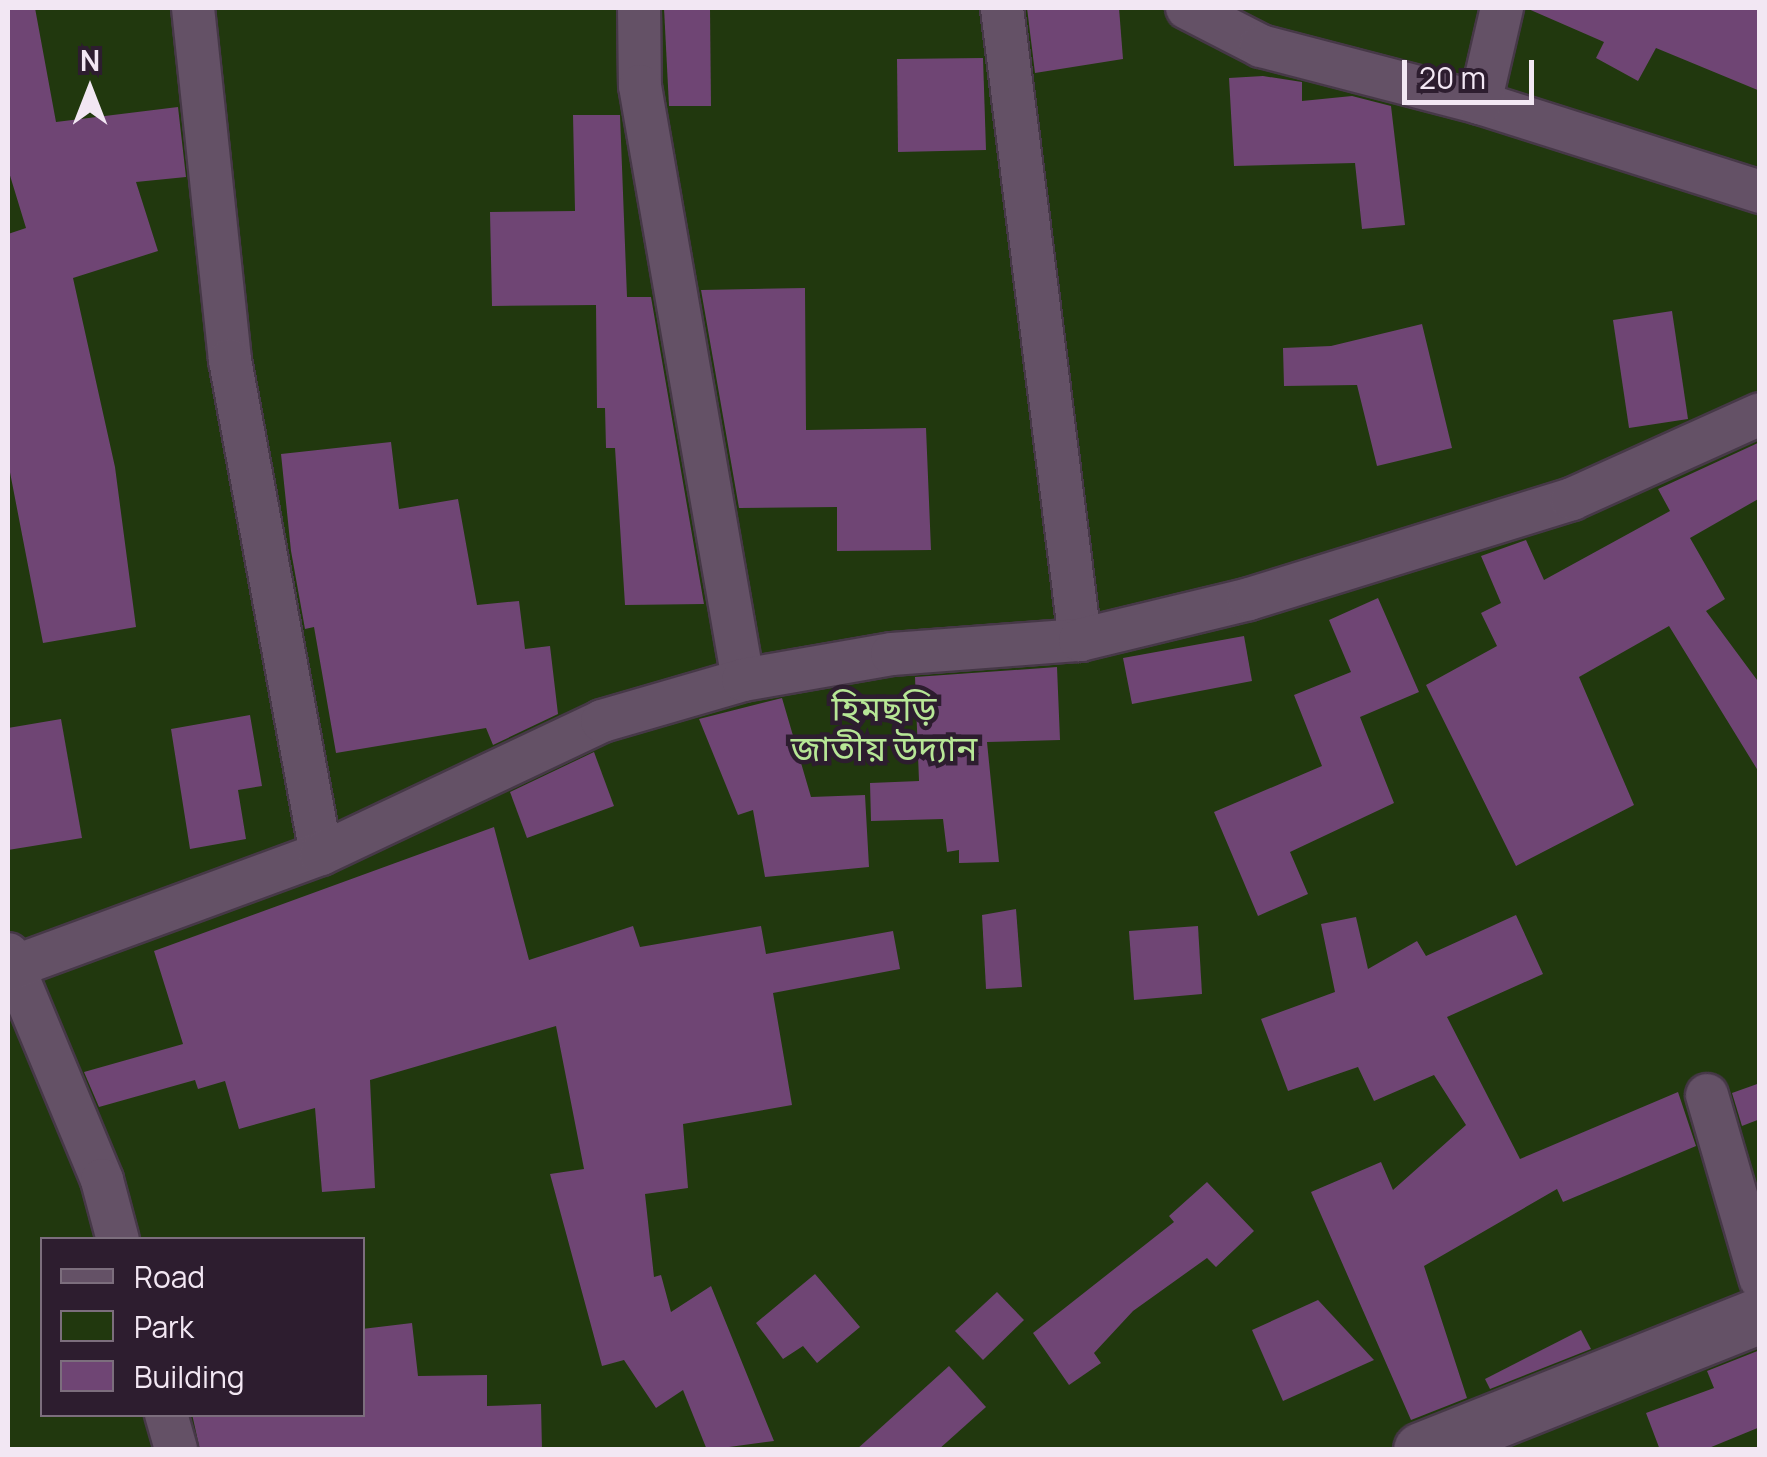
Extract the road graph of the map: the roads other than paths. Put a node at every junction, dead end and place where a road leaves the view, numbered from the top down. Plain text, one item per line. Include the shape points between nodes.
1 (193, 8) edge
2 (639, 8) edge
3 (1002, 8) edge
4 (1187, 8) edge
5 (1502, 8) edge
6 (1480, 103) junction
7 (1760, 192) edge
8 (1760, 414) edge
9 (1080, 640) junction
10 (743, 680) junction
11 (320, 854) junction
12 (9, 963) edge
13 (1707, 1095) dead end
14 (117, 1237) edge
15 (1760, 1278) edge
16 (1760, 1315) edge
17 (167, 1417) edge
18 (176, 1450) edge
19 (1421, 1450) edge

1 - 11 street via 230,360
2 - 10 street via 640,86
3 - 9 street
4 - 6 street via 1260,46
5 - 6 street
6 - 7 street
8 - 9 street via 1572,498 1250,598
9 - 10 street via 892,654
10 - 11 street via 602,720
11 - 12 street
12 - 14 street via 102,1180
13 - 15 street
16 - 19 street
17 - 18 street

